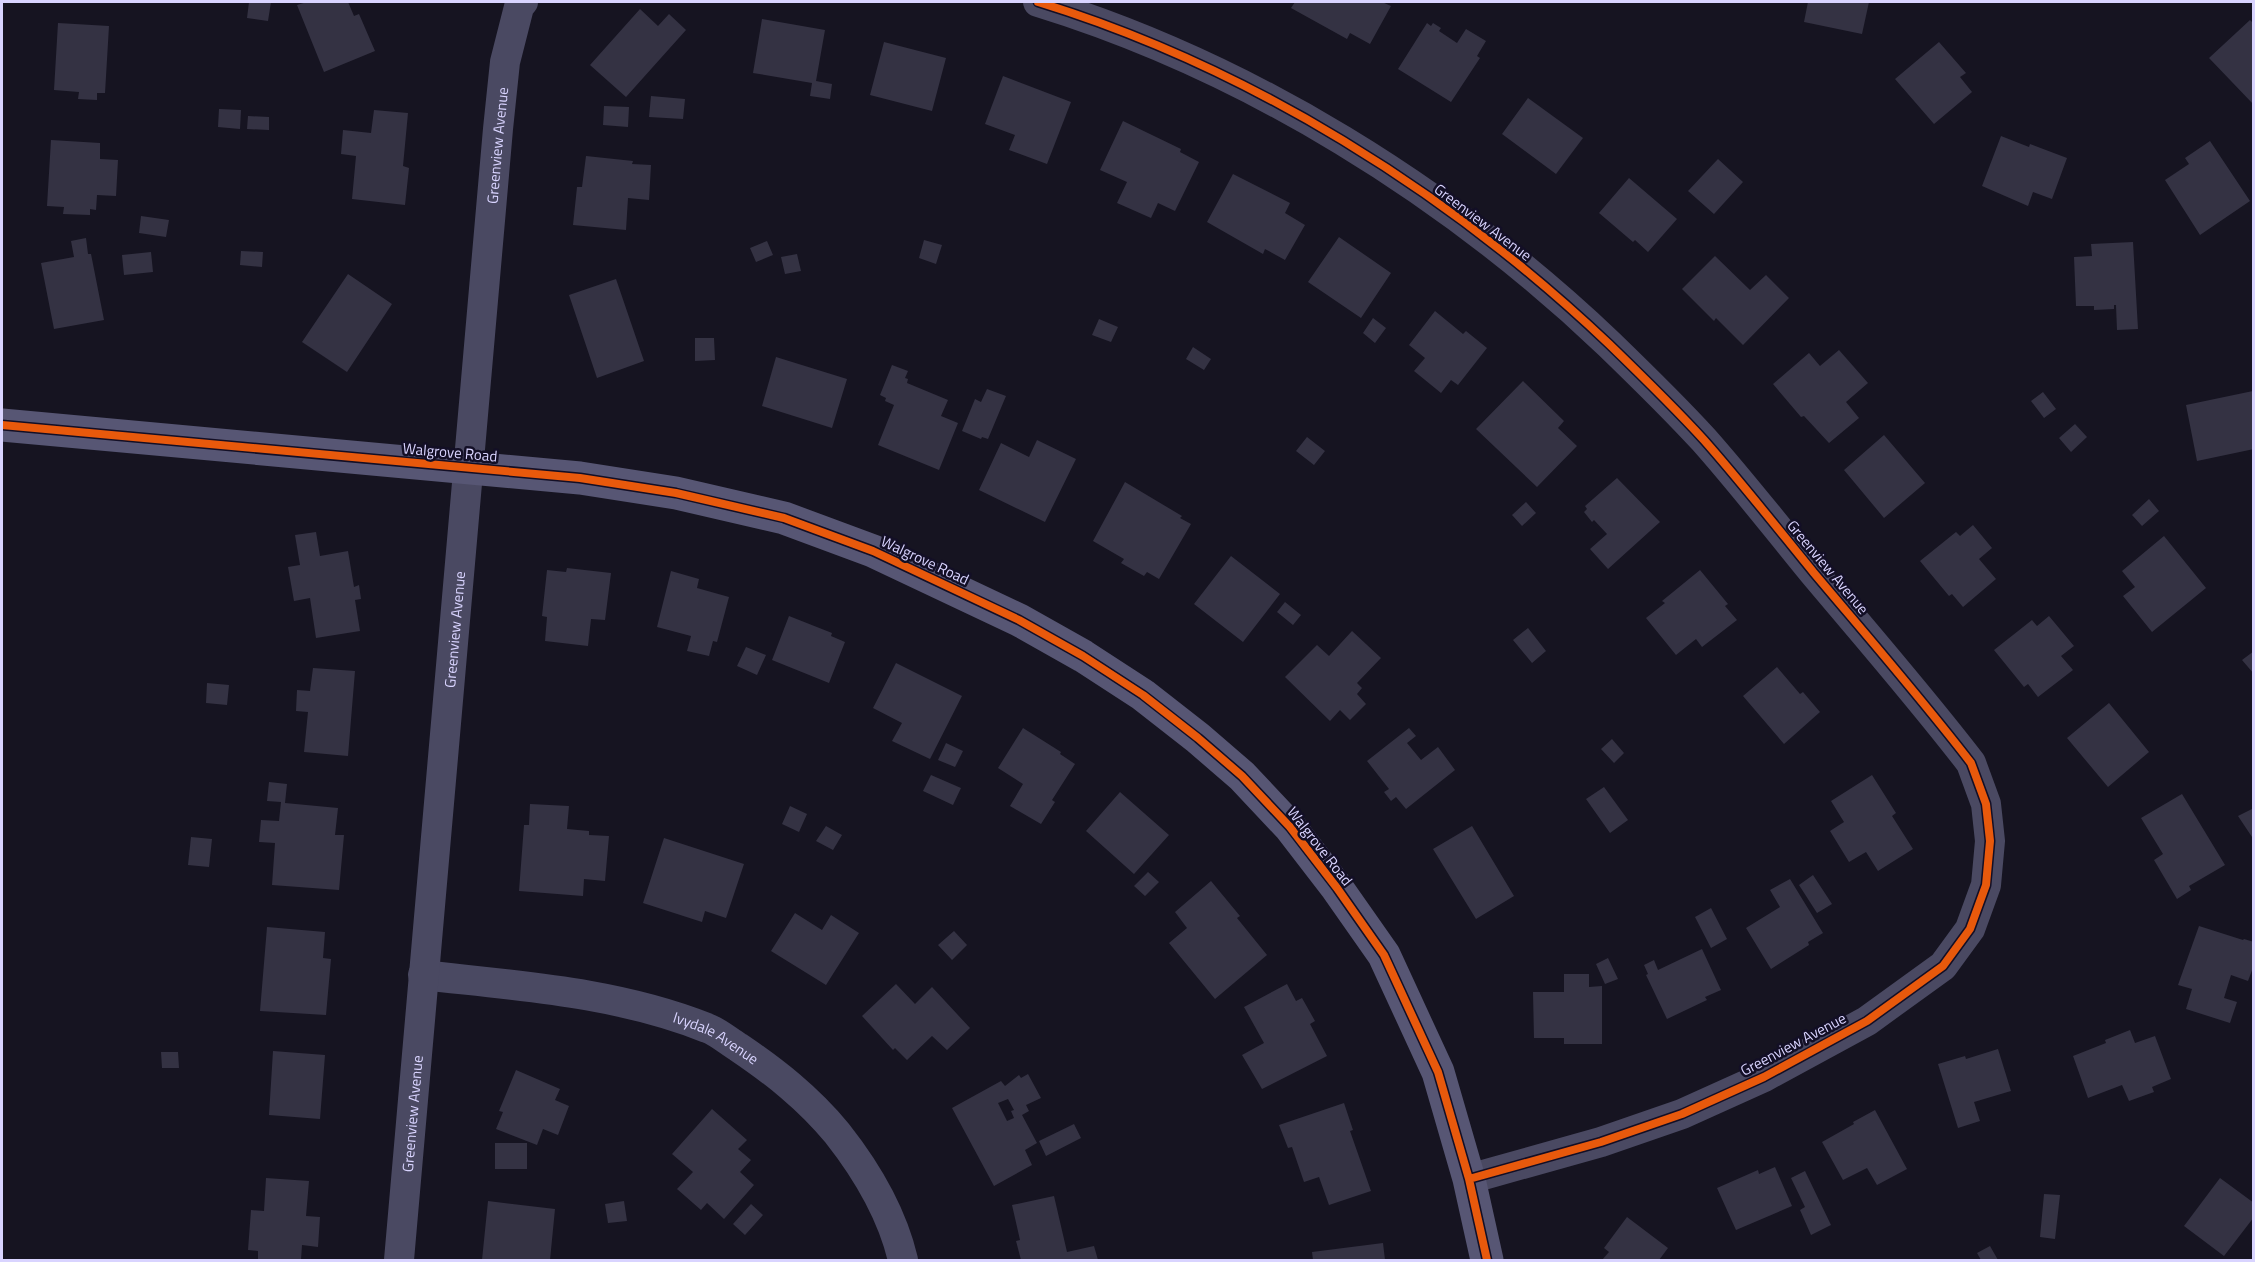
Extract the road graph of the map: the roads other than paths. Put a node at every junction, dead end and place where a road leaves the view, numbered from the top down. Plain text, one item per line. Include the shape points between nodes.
1 (523, 2) edge
2 (1038, 2) edge
3 (2, 425) edge
4 (469, 467) junction
5 (423, 975) junction
6 (1469, 1179) junction
7 (399, 1260) edge
8 (903, 1260) edge
9 (1487, 1260) edge

1 - 4 street, Greenview Avenue via 505,62
2 - 6 street, Greenview Avenue via 1191,60 1306,117 1422,192 1514,261 1608,343 1703,439 1971,763 1986,804 1990,841 1986,885 1970,929 1943,966 1867,1021 1764,1077 1682,1114 1601,1142
3 - 4 street, Walgrove Road
4 - 5 street, Greenview Avenue
4 - 6 street, Walgrove Road via 676,493 784,518 873,551 961,591 1083,656 1143,695 1242,776 1290,827 1384,955 1438,1072
5 - 7 street, Greenview Avenue
5 - 8 street, Ivydale Avenue via 580,993 650,1008 710,1029 769,1068 816,1108 859,1160 881,1201
6 - 9 street, Walgrove Road

